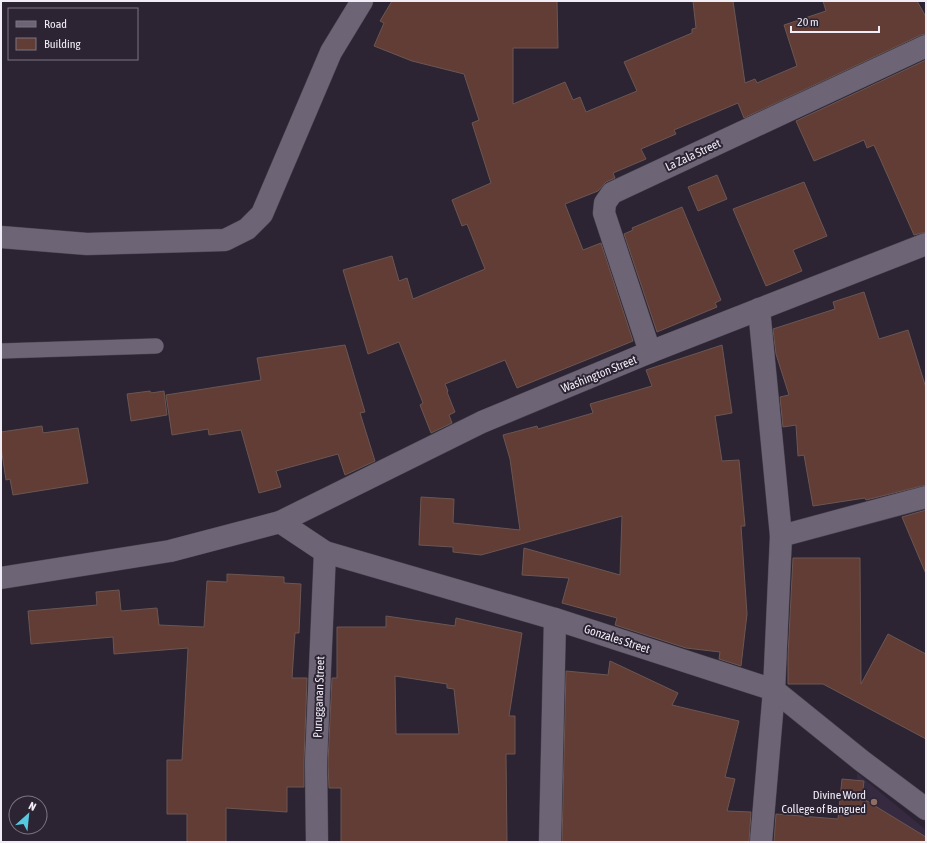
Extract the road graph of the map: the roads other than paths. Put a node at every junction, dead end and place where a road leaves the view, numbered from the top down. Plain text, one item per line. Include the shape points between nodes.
1 (362, 1) edge
2 (926, 46) edge
3 (1, 237) edge
4 (926, 244) edge
5 (759, 309) junction
6 (156, 346) dead end
7 (1, 351) edge
8 (650, 352) junction
9 (926, 498) edge
10 (280, 522) junction
11 (781, 536) junction
12 (325, 552) junction
13 (1, 578) edge
14 (555, 619) junction
15 (774, 690) junction
16 (926, 809) edge
17 (317, 842) edge
18 (550, 842) edge
19 (761, 842) edge

1 - 3 street via 331,52 262,214 247,229 225,240 88,244
2 - 8 street, La Zala Street via 612,193 605,203 604,213
4 - 5 street, Washington Street
5 - 8 street, Washington Street
5 - 11 street
6 - 7 lane
8 - 10 street, Washington Street via 482,422
9 - 11 street
10 - 12 street, Gonzales Street
10 - 13 street, Washington Street via 170,552
11 - 15 street
12 - 14 street, Gonzales Street
12 - 17 street, Purugganan Street via 316,762
14 - 15 street, Gonzales Street
14 - 18 street
15 - 16 street, Gonzales Street
15 - 19 street

